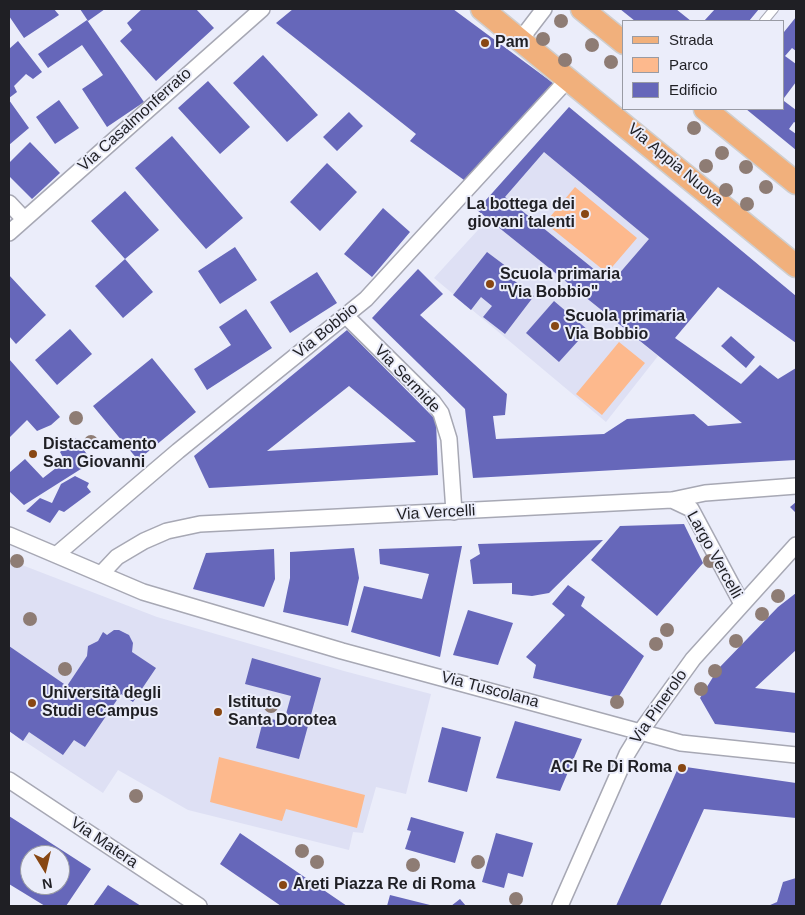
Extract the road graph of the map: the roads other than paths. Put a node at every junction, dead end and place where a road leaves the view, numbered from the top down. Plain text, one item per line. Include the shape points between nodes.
1 (262, 9) edge
2 (482, 9) edge
3 (544, 9) edge
4 (582, 9) edge
5 (774, 9) edge
6 (765, 20) edge
7 (520, 39) junction
8 (622, 41) edge
9 (569, 78) junction
10 (706, 110) edge
11 (796, 183) edge
12 (9, 203) edge
13 (24, 219) junction
14 (9, 233) edge
15 (796, 266) edge
16 (346, 316) junction
17 (796, 486) edge
18 (672, 500) junction
19 (454, 512) junction
20 (9, 535) edge
21 (796, 545) edge
22 (56, 555) junction
23 (101, 574) junction
24 (742, 604) junction
25 (641, 731) junction
26 (796, 755) edge
27 (9, 780) edge
28 (200, 906) edge
29 (560, 906) edge

1 - 13 street, Via Casalmonferrato
2 - 7 main road, Via Appia Nuova
3 - 7 street
4 - 8 main road
5 - 6 lane
7 - 9 main road, Via Appia Nuova
9 - 15 main road, Via Appia Nuova
9 - 16 street, Via Bobbio via 378,287
10 - 11 main road
12 - 13 street
13 - 14 street, Via Casalmonferrato
16 - 19 street, Via Sermide via 441,413 449,439
16 - 22 street, Via Bobbio via 178,451
17 - 18 street, Largo Vercelli via 705,493
18 - 19 street, Via Vercelli
18 - 24 street, Largo Vercelli via 692,509
19 - 23 street, Via Vercelli via 200,524 167,531 144,541 117,557
20 - 22 street
21 - 24 street, Largo Vercelli
22 - 23 street, Via Tuscolana
23 - 25 street, Via Tuscolana via 188,606 342,651
24 - 25 street, Via Pinerolo via 693,659
25 - 26 street, Via Tuscolana via 691,745
25 - 29 street, Via Pinerolo via 627,754
27 - 28 street, Via Matera

